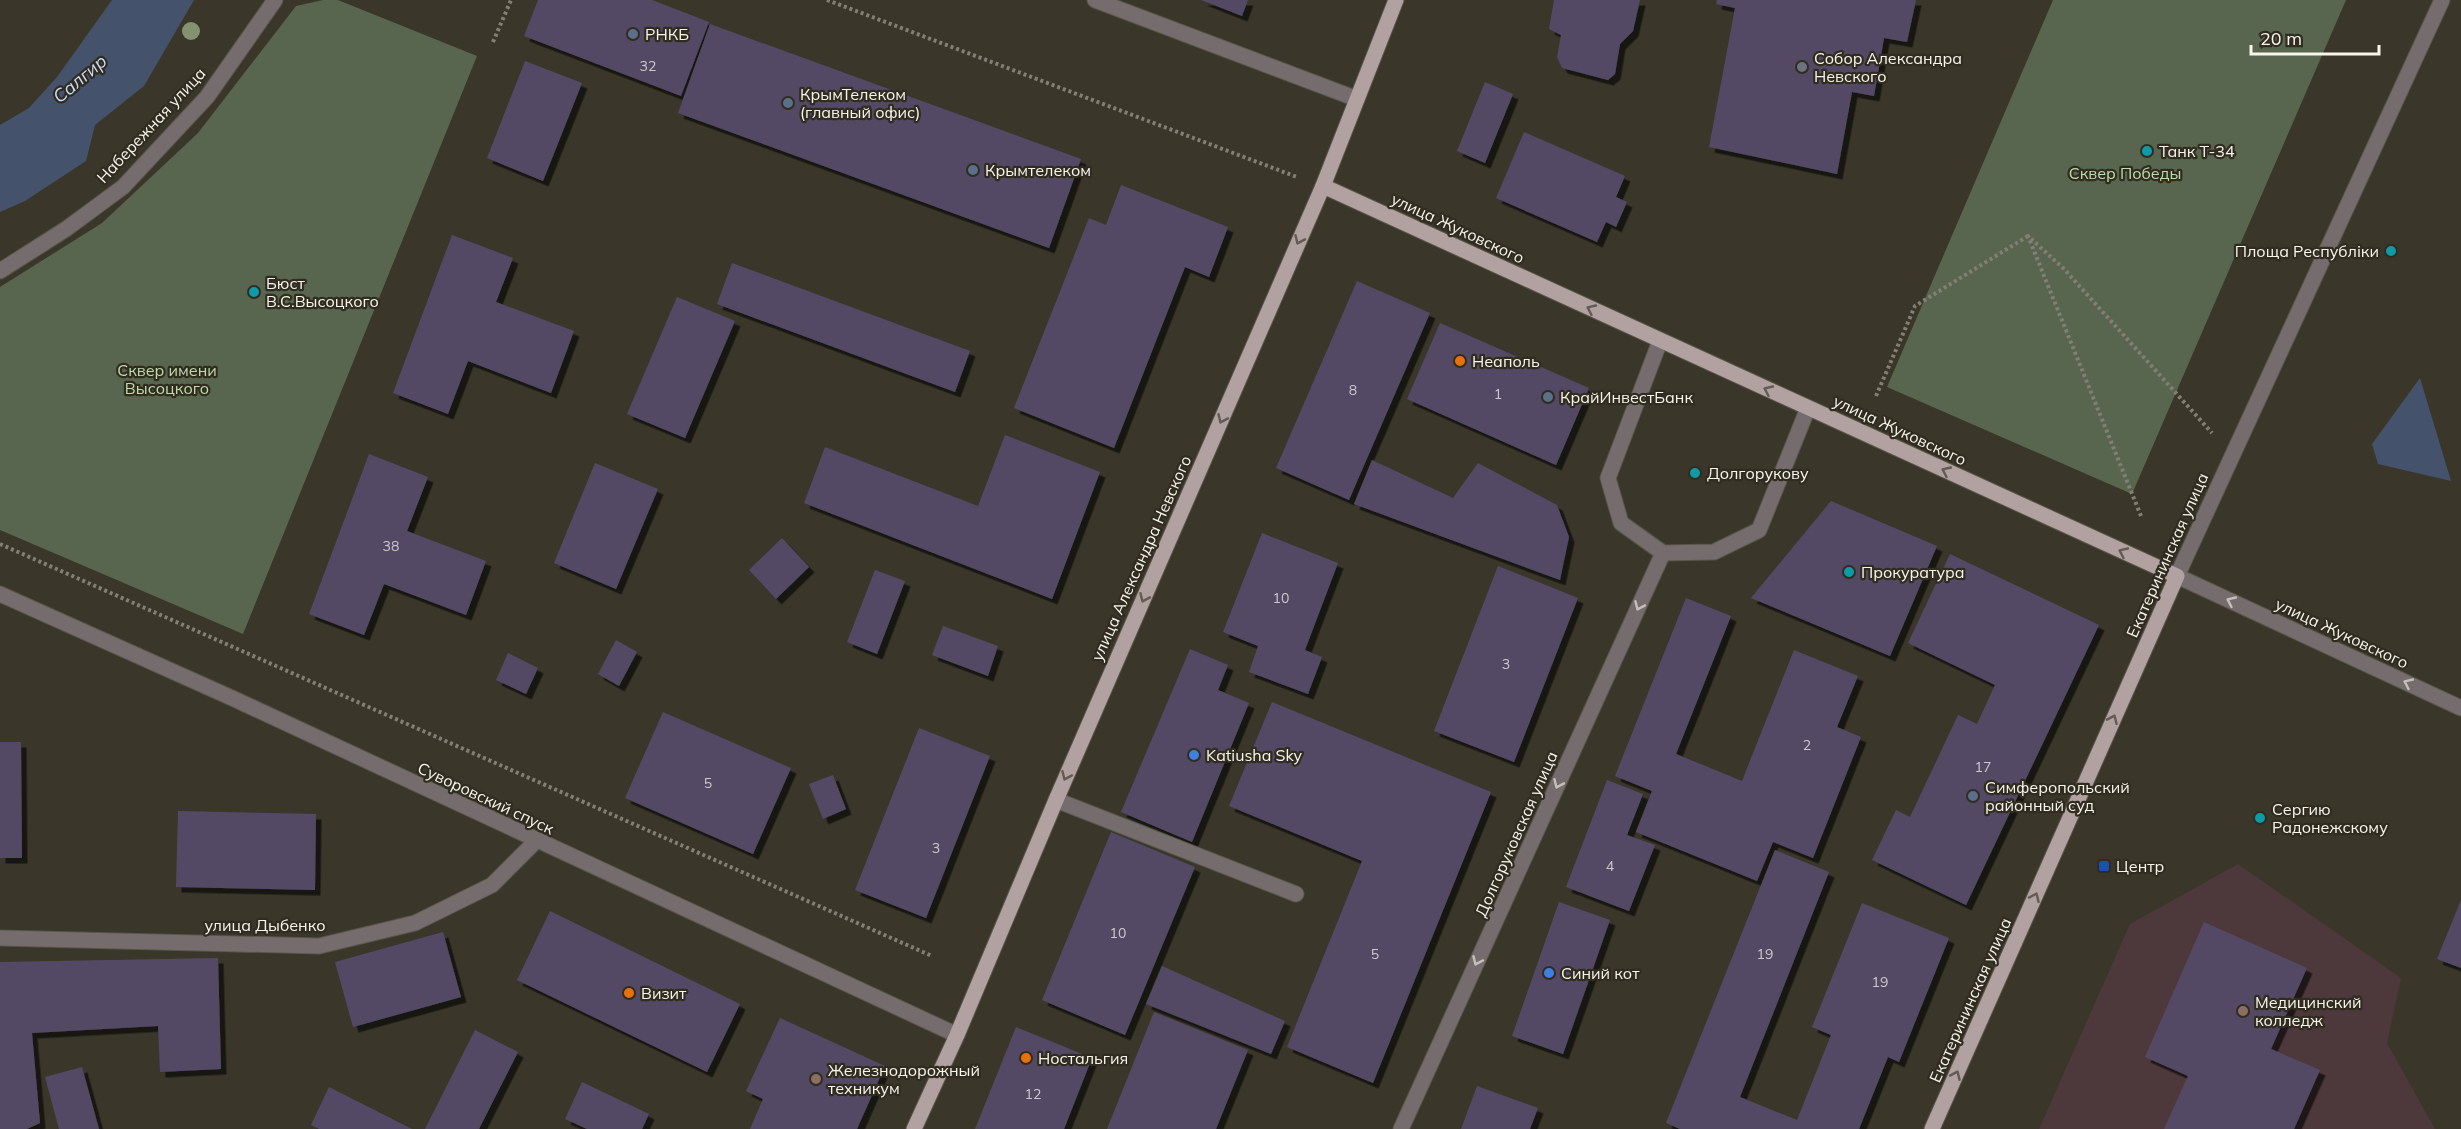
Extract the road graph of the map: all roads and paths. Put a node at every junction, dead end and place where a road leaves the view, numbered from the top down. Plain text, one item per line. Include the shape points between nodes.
1 (275, 0) edge
2 (511, 0) edge
3 (827, 0) edge
4 (1095, 0) edge
5 (1396, 0) edge
6 (2442, 0) edge
7 (493, 42) dead end
8 (1357, 99) junction
9 (1323, 186) junction
10 (2028, 236) junction
11 (0, 271) edge
12 (1660, 341) junction
13 (1876, 396) dead end
14 (1808, 408) junction
15 (2233, 456) junction
16 (2140, 516) dead end
17 (0, 544) edge
18 (1663, 553) junction
19 (2177, 576) junction
20 (0, 594) edge
21 (2461, 708) edge
22 (1056, 800) junction
23 (536, 841) junction
24 (1296, 894) dead end
25 (0, 939) edge
26 (932, 956) dead end
27 (957, 1035) junction
28 (914, 1129) edge
29 (1401, 1129) edge
30 (1932, 1129) edge

1 - 11 street, Набережная улица via 207,97 123,187
2 - 7 path
3 - 9 path
4 - 8 street
5 - 8 main road, улица Александра Невского
6 - 15 street, Екатерининская улица
8 - 9 main road, улица Александра Невского
12 -> 9 main road, улица Жуковского
9 -> 22 main road, улица Александра Невского
10 - 13 path via 1915,306
10 - 15 path via 2064,269
10 - 16 path
14 -> 12 main road, улица Жуковского
12 - 18 street via 1608,478 1621,523
14 - 18 street via 1759,530 1714,552
19 -> 14 main road, улица Жуковского
15 - 19 street, Екатерининская улица
17 - 26 path
18 -> 29 street, Долгоруковская улица
21 -> 19 street, улица Жуковского
30 -> 19 main road, Екатерининская улица
20 - 23 street, Суворовский спуск
22 - 24 street
22 - 27 main road, улица Александра Невского
23 - 25 street, улица Дыбенко via 492,885 415,923 319,946
23 - 27 street, Суворовский спуск
27 - 28 main road, улица Александра Невского

